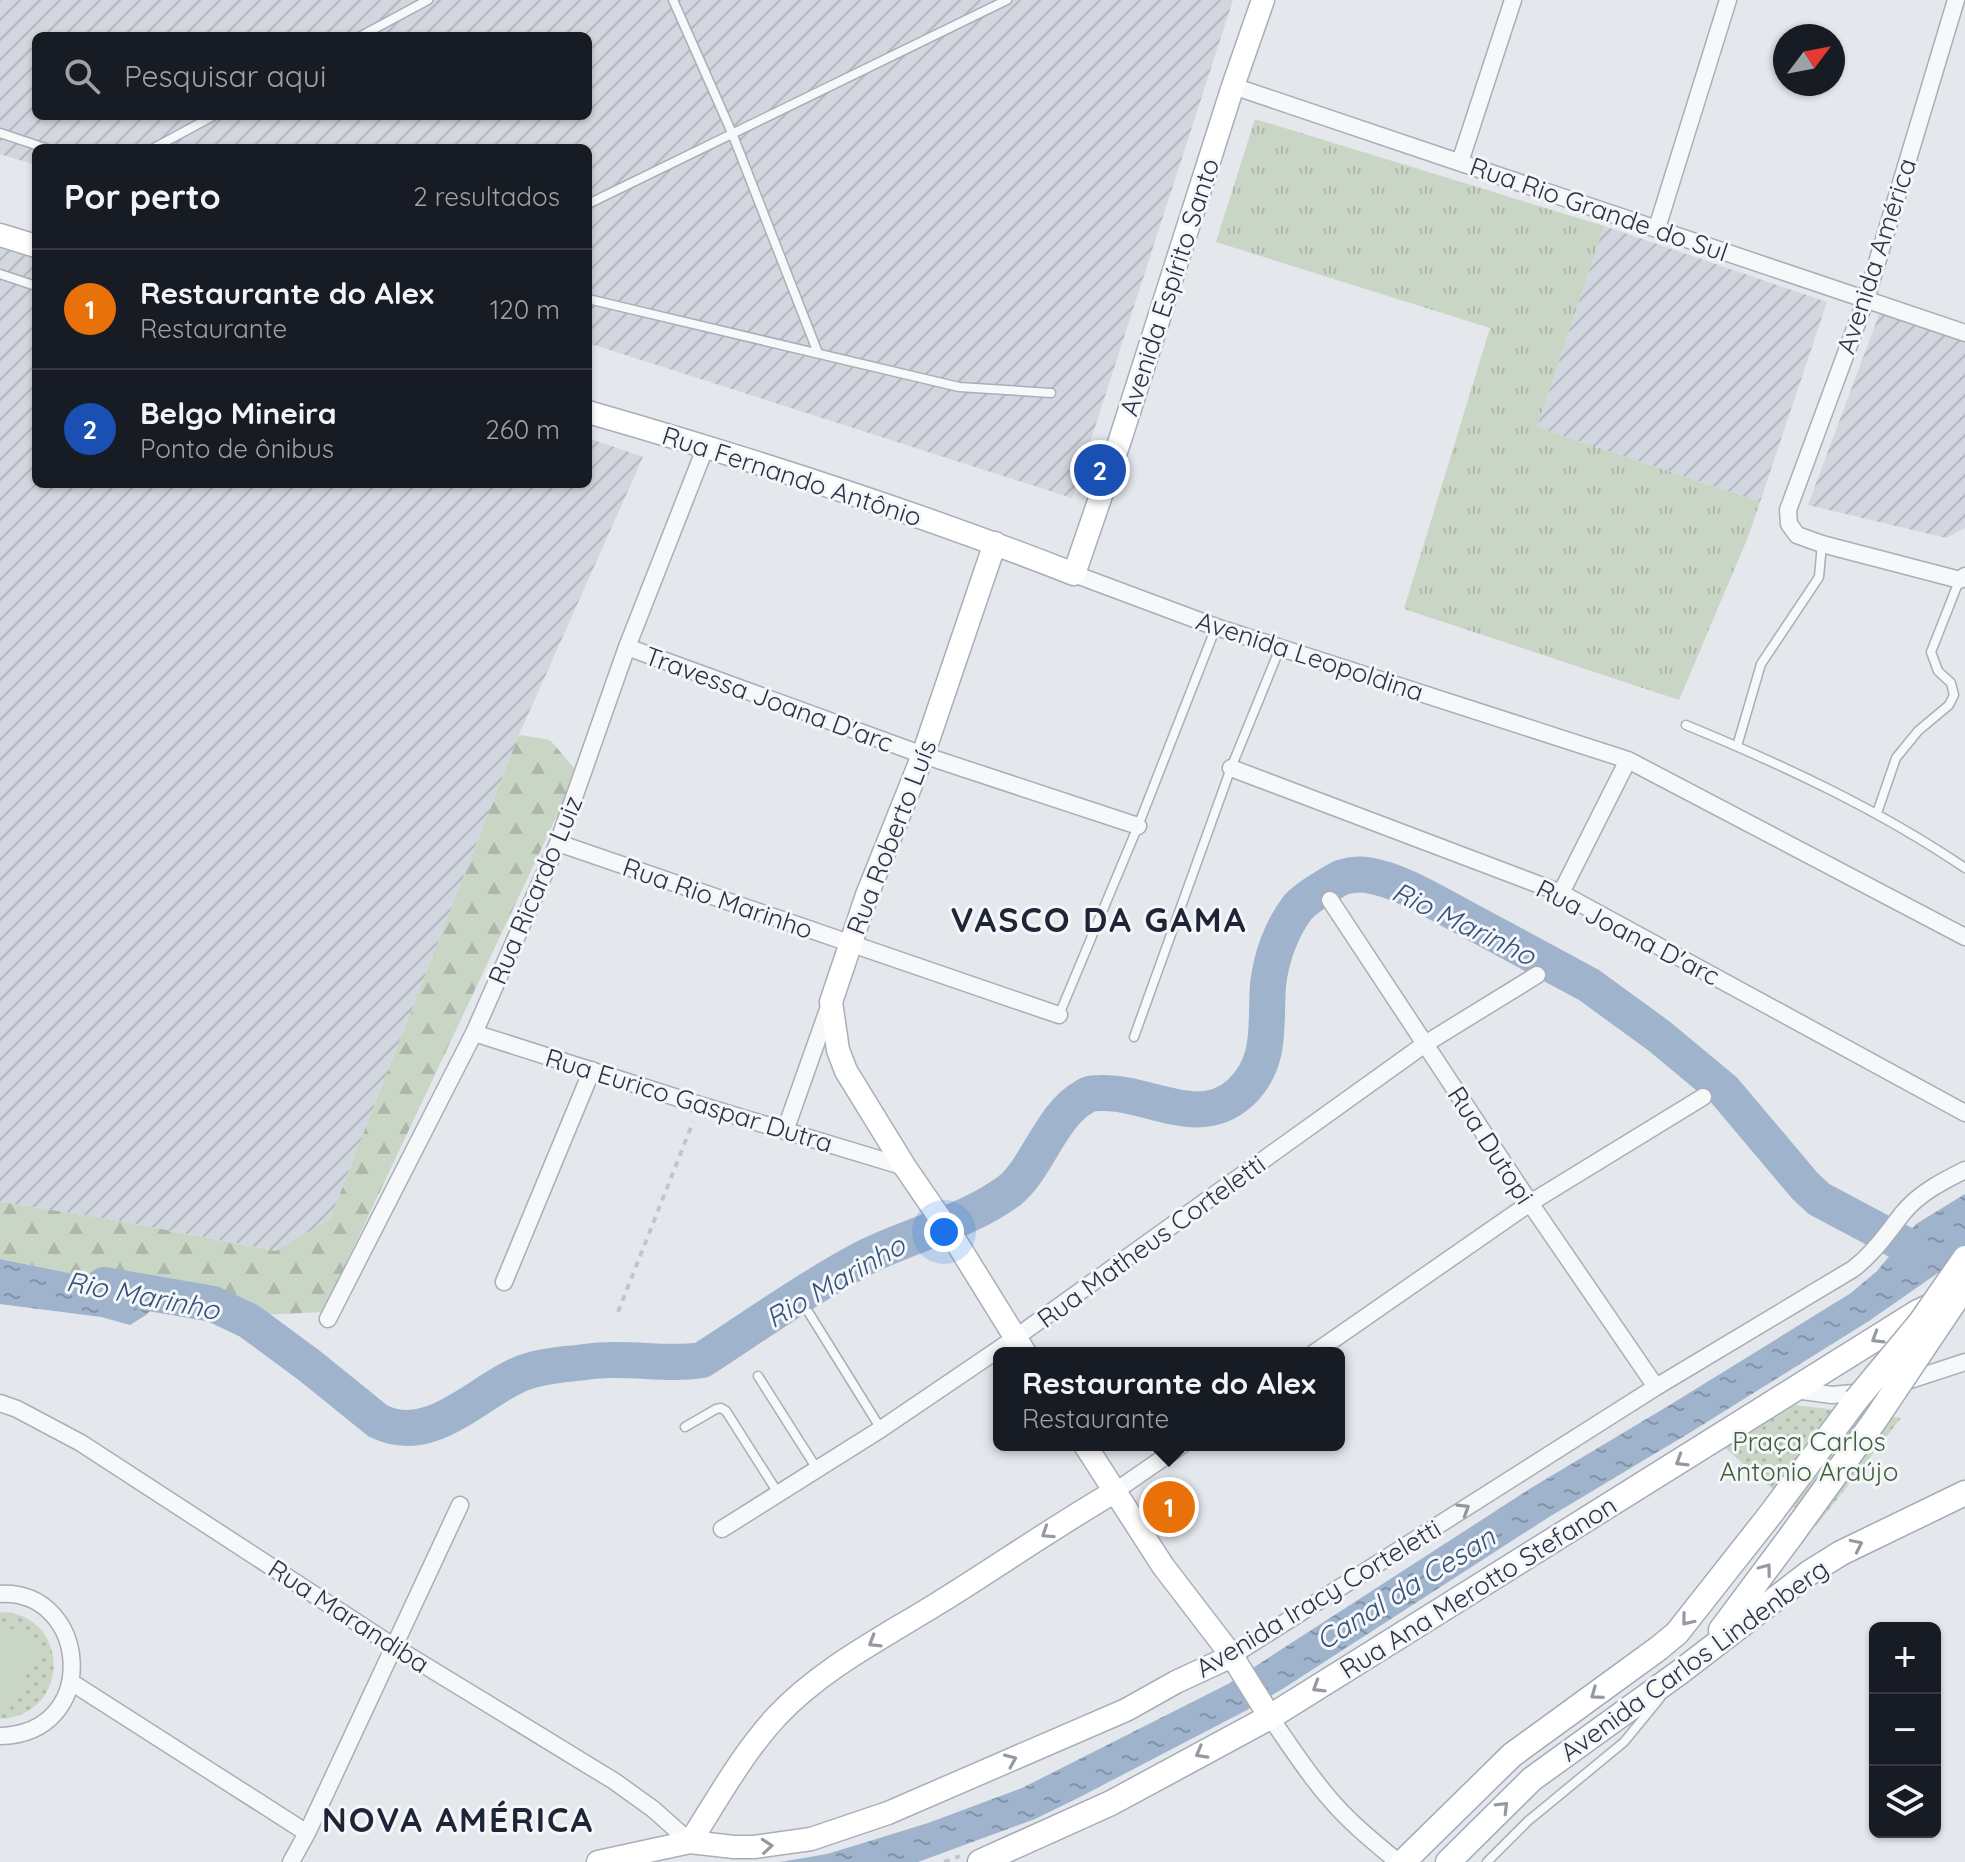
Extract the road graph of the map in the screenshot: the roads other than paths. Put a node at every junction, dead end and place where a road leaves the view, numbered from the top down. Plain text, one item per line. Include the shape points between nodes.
1 (428, 0) edge
2 (673, 0) edge
3 (1007, 0) edge
4 (1263, 0) edge
5 (1513, 0) edge
6 (1728, 0) edge
7 (1956, 0) edge
8 (368, 32) edge
9 (1233, 86) junction
10 (206, 120) edge
11 (0, 133) edge
12 (732, 133) junction
13 (33, 144) edge
14 (161, 144) edge
15 (1460, 162) junction
16 (592, 202) edge
17 (1657, 228) junction
18 (0, 235) edge
19 (32, 245) edge
20 (0, 274) edge
21 (32, 285) edge
22 (1866, 299) junction
23 (592, 300) edge
24 (1965, 333) edge
25 (818, 353) junction
26 (1051, 393) dead end
27 (592, 413) edge
28 (706, 446) junction
29 (995, 543) junction
30 (1822, 544) junction
31 (1074, 574) junction
32 (1962, 578) edge
33 (1216, 627) junction
34 (627, 647) junction
35 (1280, 647) junction
36 (1686, 725) dead end
37 (1737, 746) junction
38 (923, 755) junction
39 (1628, 760) junction
40 (1231, 768) junction
41 (1877, 813) junction
42 (1138, 826) junction
43 (558, 843) junction
44 (1965, 868) edge
45 (1561, 893) junction
46 (1330, 900) dead end
47 (1965, 937) edge
48 (850, 945) junction
49 (1537, 975) dead end
50 (831, 1002) junction
51 (1059, 1015) joint
52 (474, 1033) junction
53 (1134, 1037) dead end
54 (1425, 1044) junction
55 (592, 1070) junction
56 (1703, 1097) dead end
57 (1965, 1113) edge
58 (785, 1131) junction
59 (905, 1167) junction
60 (1965, 1170) edge
61 (1530, 1203) junction
62 (1965, 1258) edge
63 (504, 1282) dead end
64 (1965, 1286) edge
65 (1965, 1292) edge
66 (809, 1313) dead end
67 (328, 1319) dead end
68 (1020, 1346) edge
69 (1323, 1347) edge
70 (993, 1362) edge
71 (1965, 1362) edge
72 (758, 1376) dead end
73 (1656, 1387) junction
74 (1795, 1390) junction
75 (0, 1403) edge
76 (685, 1427) dead end
77 (881, 1429) junction
78 (1089, 1451) edge
79 (1173, 1451) edge
80 (817, 1469) junction
81 (1114, 1492) junction
82 (1965, 1493) edge
83 (778, 1494) junction
84 (460, 1505) dead end
85 (722, 1529) dead end
86 (0, 1594) edge
87 (393, 1646) junction
88 (1238, 1665) junction
89 (1680, 1672) junction
90 (71, 1682) junction
91 (1267, 1712) junction
92 (0, 1736) edge
93 (711, 1808) junction
94 (307, 1833) junction
95 (690, 1842) junction
96 (734, 1847) junction
97 (291, 1862) edge
98 (598, 1862) edge
99 (980, 1862) edge
100 (1400, 1862) edge
101 (1448, 1862) edge
102 (1487, 1862) edge

1 - 8 lane
2 - 12 lane
3 - 12 lane
4 - 9 street, Avenida Espírito Santo
5 - 15 street
6 - 17 street
7 - 22 street, Avenida América
9 - 15 street, Rua Rio Grande do Sul
9 - 31 street, Avenida Espírito Santo
10 - 14 lane
11 - 13 lane
12 - 16 lane
12 - 25 lane
15 - 17 street, Rua Rio Grande do Sul
17 - 22 street, Rua Rio Grande do Sul
18 - 19 street
20 - 21 lane
22 - 24 street, Rua Rio Grande do Sul
22 - 30 street, Avenida América via 1788,510 1797,535
23 - 25 lane
25 - 26 lane via 959,387
27 - 28 street, Rua Fernando Antônio
28 - 29 street, Rua Fernando Antônio
28 - 34 street, Rua Ricardo Luiz
29 - 31 street, Avenida Leopoldina
29 - 38 street, Rua Roberto Luís
30 - 32 street
30 - 37 lane via 1819,577 1761,664
31 - 33 street, Avenida Leopoldina
32 - 41 lane via 1931,652 1954,695 1896,758
33 - 35 street, Avenida Leopoldina
33 - 42 lane
34 - 38 street, Travessa Joana D'arc
34 - 43 street, Rua Ricardo Luiz
35 - 39 street, Avenida Leopoldina
35 - 40 lane
36 - 37 lane
37 - 41 lane
38 - 42 street, Travessa Joana D'arc
38 - 48 street, Rua Roberto Luís
39 - 45 street
39 - 47 street, Avenida Leopoldina
40 - 45 street, Rua Joana D'arc
40 - 53 lane
41 - 44 lane
42 - 51 lane
43 - 48 street, Rua Rio Marinho
43 - 52 street, Rua Ricardo Luiz
45 - 57 street, Rua Joana D'arc
46 - 54 street, Rua Dutopi
48 - 50 street, Rua Roberto Luís
48 - 51 street, Rua Rio Marinho
49 - 54 street, Rua Matheus Corteletti
50 - 58 street, Rua Roberto Luís
50 - 59 street via 846,1071
52 - 55 street, Rua Eurico Gaspar Dutra
52 - 67 street, Rua Ricardo Luiz
54 - 61 street, Rua Dutopi
54 - 68 street, Rua Matheus Corteletti
55 - 58 street, Rua Eurico Gaspar Dutra
55 - 63 street
56 - 61 street
58 - 59 street, Rua Eurico Gaspar Dutra
59 - 68 street
60 - 73 street, Avenida Iracy Corteletti via 1926,1192 1853,1269
61 - 69 street
61 - 73 street, Rua Dutopi
62 -> 100 main road, Avenida Carlos Lindenberg, bridge via 1677,1633 1512,1755
89 -> 64 main road, bridge via 1711,1643 1791,1536
65 -> 74 main road, Rua Ana Merotto Stefanon via 1918,1312
66 - 77 lane
70 - 77 street, Rua Matheus Corteletti
71 - 74 street via 1852,1394
72 - 80 lane
88 -> 73 street, Avenida Iracy Corteletti
74 -> 91 main road, Rua Ana Merotto Stefanon
75 - 87 street, Rua Marandiba via 81,1443
76 - 83 lane via 716,1409 726,1411
77 - 80 street, Rua Matheus Corteletti
78 - 81 street
79 - 81 street
80 - 83 street, Rua Matheus Corteletti
81 - 88 street
81 -> 93 street via 812,1685 754,1743
89 -> 82 main road, Avenida Carlos Lindenberg via 1820,1566
83 - 85 street, Rua Matheus Corteletti
84 - 87 street
86 - 90 street via 27,1598 59,1623 69,1641
87 - 94 street
87 - 95 street, Rua Marandiba via 614,1781
88 - 91 street
96 -> 88 street, Avenida Iracy Corteletti via 811,1839 888,1813 1126,1710 1176,1682
101 -> 89 main road, Avenida Carlos Lindenberg via 1532,1779
89 - 102 lane via 1624,1742
90 - 92 street via 64,1699 39,1726
90 - 94 street
91 -> 99 main road, Rua Ana Merotto Stefanon via 1111,1803
91 - 100 street via 1331,1801
93 - 95 street
93 - 96 street
94 - 97 street
95 - 96 street, Avenida Iracy Corteletti
95 - 98 street, Avenida Iracy Corteletti

